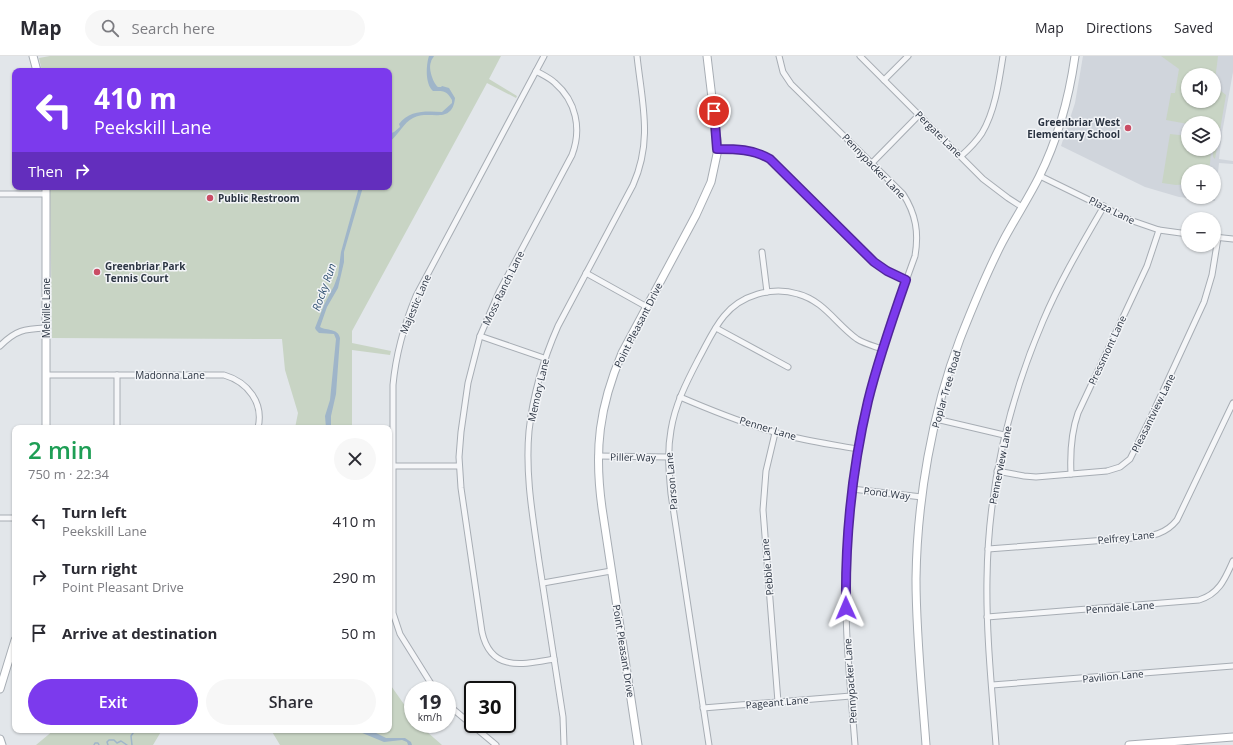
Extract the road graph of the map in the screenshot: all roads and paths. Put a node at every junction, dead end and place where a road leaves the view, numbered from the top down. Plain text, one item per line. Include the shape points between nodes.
1 (33, 56) edge
2 (544, 56) edge
3 (637, 56) edge
4 (707, 56) edge
5 (779, 56) edge
6 (860, 56) edge
7 (908, 56) edge
8 (1003, 56) edge
9 (1075, 56) edge
10 (36, 68) edge
11 (536, 71) junction
12 (884, 80) junction
13 (919, 115) junction
14 (717, 149) junction
15 (961, 156) junction
16 (872, 163) junction
17 (1040, 176) junction
18 (46, 190) edge
19 (0, 194) edge
20 (1104, 206) junction
21 (1022, 207) junction
22 (1159, 230) junction
23 (1181, 233) edge
24 (1221, 238) edge
25 (1233, 239) edge
26 (762, 252) dead end
27 (1214, 252) edge
28 (586, 273) junction
29 (906, 280) junction
30 (767, 292) junction
31 (647, 307) junction
32 (46, 328) junction
33 (716, 328) junction
34 (480, 336) junction
35 (0, 346) edge
36 (882, 349) junction
37 (544, 358) junction
38 (788, 367) dead end
39 (46, 375) junction
40 (117, 375) junction
41 (680, 397) junction
42 (1233, 403) edge
43 (936, 419) junction
44 (46, 425) edge
45 (117, 425) edge
46 (258, 425) edge
47 (776, 433) junction
48 (1004, 435) junction
49 (858, 449) junction
50 (598, 456) junction
51 (668, 457) junction
52 (392, 466) junction
53 (459, 466) junction
54 (997, 471) junction
55 (1070, 474) junction
56 (852, 488) junction
57 (922, 498) junction
58 (0, 518) edge
59 (12, 518) edge
60 (988, 549) junction
61 (1233, 561) edge
62 (612, 571) junction
63 (1227, 574) junction
64 (1233, 576) edge
65 (542, 583) junction
66 (987, 618) junction
67 (12, 659) edge
68 (554, 659) junction
69 (1233, 666) edge
70 (429, 681) edge
71 (992, 685) junction
72 (0, 689) edge
73 (851, 696) junction
74 (778, 702) junction
75 (704, 708) junction
76 (456, 712) edge
77 (1233, 737) edge
78 (0, 739) edge
79 (1162, 744) edge
80 (2, 745) edge
81 (496, 745) edge
82 (564, 745) edge
83 (638, 745) edge
84 (709, 745) edge
85 (855, 745) edge
86 (926, 745) edge
87 (996, 745) edge
88 (1129, 745) edge

1 - 10 street
2 - 11 street, Majestic Lane
3 - 28 street, Memory Lane via 645,123 643,157 633,185
4 - 14 street, Point Pleasant Drive
5 - 16 street, Pennypacker Lane via 783,72 791,84
6 - 12 street, Pergate Lane
7 - 12 street
8 - 15 street via 994,103 985,127
9 - 17 street, Poplar Tree Road via 1060,125
11 - 34 street, Moss Ranch Lane via 554,82 571,103 576,120 576,142 499,292
11 - 52 street, Majestic Lane via 422,283 407,318 397,354 393,385
12 - 13 street, Pergate Lane
13 - 15 street, Pergate Lane
13 - 16 street
14 - 29 street via 747,150 770,159 874,262
14 - 31 street, Point Pleasant Drive via 714,171 705,198
15 - 21 street, Pergate Lane via 992,186
16 - 29 street, Pennypacker Lane via 903,194 916,220 915,256
17 - 20 street, Plaza Lane
17 - 21 street, Poplar Tree Road
18 - 19 street
18 - 32 street, Melville Lane
20 - 22 street, Plaza Lane via 1130,220
20 - 48 street, Pennerview Lane via 1068,269 1043,320 1021,378
21 - 43 street, Poplar Tree Road via 992,263 970,314
22 - 23 street, Plaza Lane
22 - 55 street, Pressmont Lane via 1147,266 1078,413 1070,450
24 - 25 street
26 - 30 street
27 - 55 street, Pleasantview Lane via 1212,274 1204,302 1133,454 1114,470
28 - 31 street
28 - 37 street, Memory Lane
29 - 36 street, Pennypacker Lane
30 - 33 street, Parson Lane via 737,304 723,316
30 - 36 street, Parson Lane via 791,292 808,298 825,308 856,338
31 - 50 street, Point Pleasant Drive via 622,353 610,385 601,421
32 - 35 street via 22,330 11,335
32 - 39 street, Melville Lane
33 - 38 street
33 - 41 street, Parson Lane
34 - 37 street
34 - 53 street, Moss Ranch Lane via 465,399
36 - 49 street, Pennypacker Lane
37 - 65 street, Memory Lane via 533,405 528,457 530,499
39 - 40 street, Madonna Lane
39 - 44 street, Melville Lane
40 - 45 street
40 - 46 street, Madonna Lane via 216,374 232,377 243,384 254,398 259,411
41 - 47 street, Penner Lane
41 - 51 street, Parson Lane via 671,429
42 - 60 street, Pelfrey Lane via 1177,520 1164,532 1134,538
43 - 48 street
43 - 57 street, Poplar Tree Road
47 - 49 street, Penner Lane
47 - 74 street, Pebble Lane via 766,471 763,510
48 - 54 street, Pennerview Lane
49 - 56 street, Pennypacker Lane
50 - 51 street, Piller Way
50 - 62 street, Point Pleasant Drive via 599,485
51 - 75 street, Parson Lane via 671,494
52 - 53 street
52 - 70 street, Majestic Lane via 393,614 400,634
53 - 68 street, Moss Ranch Lane via 464,516 485,643 498,658 510,663 523,664
54 - 55 street, Pleasantview Lane via 1024,476
54 - 60 street, Pennerview Lane
56 - 57 street, Pond Way
56 - 73 street, Pennypacker Lane via 846,585
57 - 86 street, Poplar Tree Road via 916,604
58 - 59 street
60 - 66 street, Pennerview Lane
61 - 63 street, Penndale Lane
62 - 65 street
62 - 83 street, Point Pleasant Drive
63 - 64 street
63 - 66 street, Penndale Lane via 1216,591 1199,600
65 - 68 street, Memory Lane
66 - 71 street, Pennerview Lane
67 - 72 street
68 - 82 street, Memory Lane via 563,717
69 - 71 street, Pavilion Lane
71 - 87 street, Pennerview Lane
73 - 74 street, Pageant Lane
73 - 85 street, Pennypacker Lane
74 - 75 street, Pageant Lane
75 - 84 street, Parson Lane
76 - 81 street
77 - 79 street
78 - 80 street
79 - 88 street

